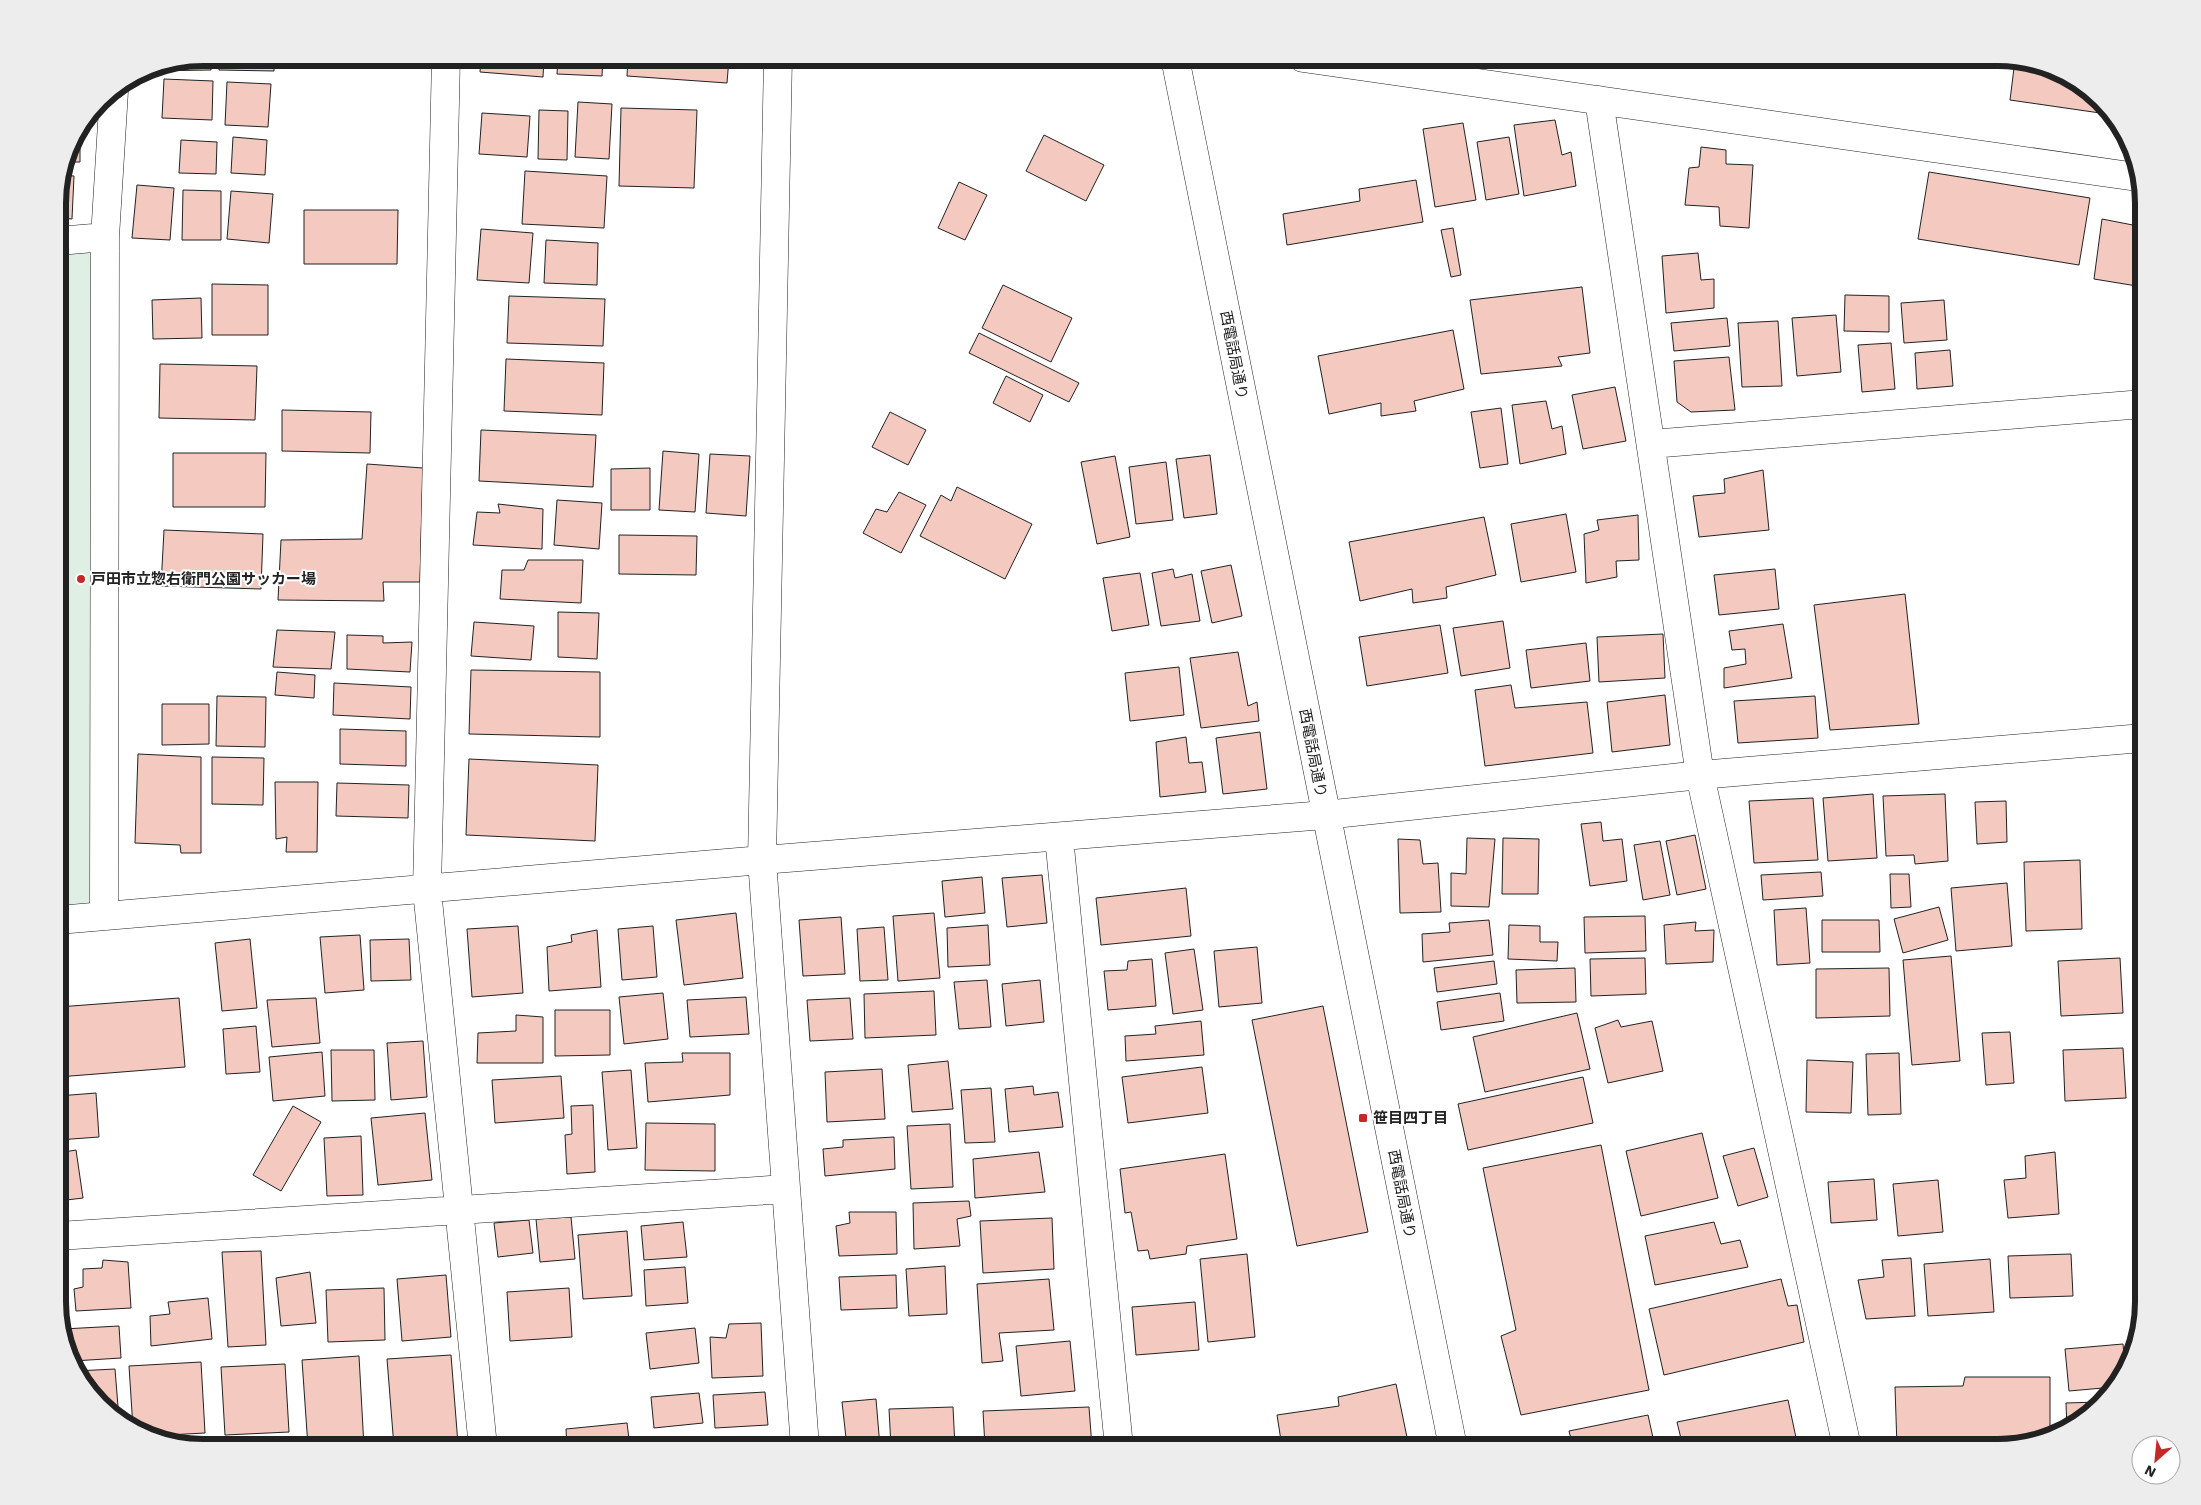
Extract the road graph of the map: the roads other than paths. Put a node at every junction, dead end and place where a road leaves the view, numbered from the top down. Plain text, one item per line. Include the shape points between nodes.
1 (1177, 66) edge
2 (1362, 66) edge
3 (446, 67) edge
4 (778, 67) edge
5 (114, 100) edge
6 (1599, 100) junction
7 (2132, 176) edge
8 (106, 237) junction
9 (67, 240) edge
10 (2135, 405) edge
11 (1651, 444) junction
12 (2135, 739) edge
13 (1700, 775) junction
14 (1325, 815) junction
15 (1058, 837) junction
16 (762, 860) junction
17 (427, 890) junction
18 (104, 916) junction
19 (67, 919) edge
20 (786, 1189) junction
21 (459, 1211) junction
22 (67, 1235) edge
23 (482, 1439) edge
24 (804, 1439) edge
25 (1118, 1439) edge
26 (1450, 1439) edge
27 (1845, 1439) edge

1 - 14 street, 西電話局通り
2 - 6 street
3 - 17 street
4 - 16 street
5 - 8 street
6 - 7 street
6 - 11 street
8 - 9 street
8 - 18 street
10 - 11 street
11 - 13 street
12 - 13 street
13 - 14 street
13 - 27 street
14 - 15 street
14 - 26 street, 西電話局通り
15 - 16 street
15 - 25 street
16 - 17 street
16 - 20 street
17 - 18 street
17 - 21 street
18 - 19 street
20 - 21 street
20 - 24 street
21 - 22 street
21 - 23 street

